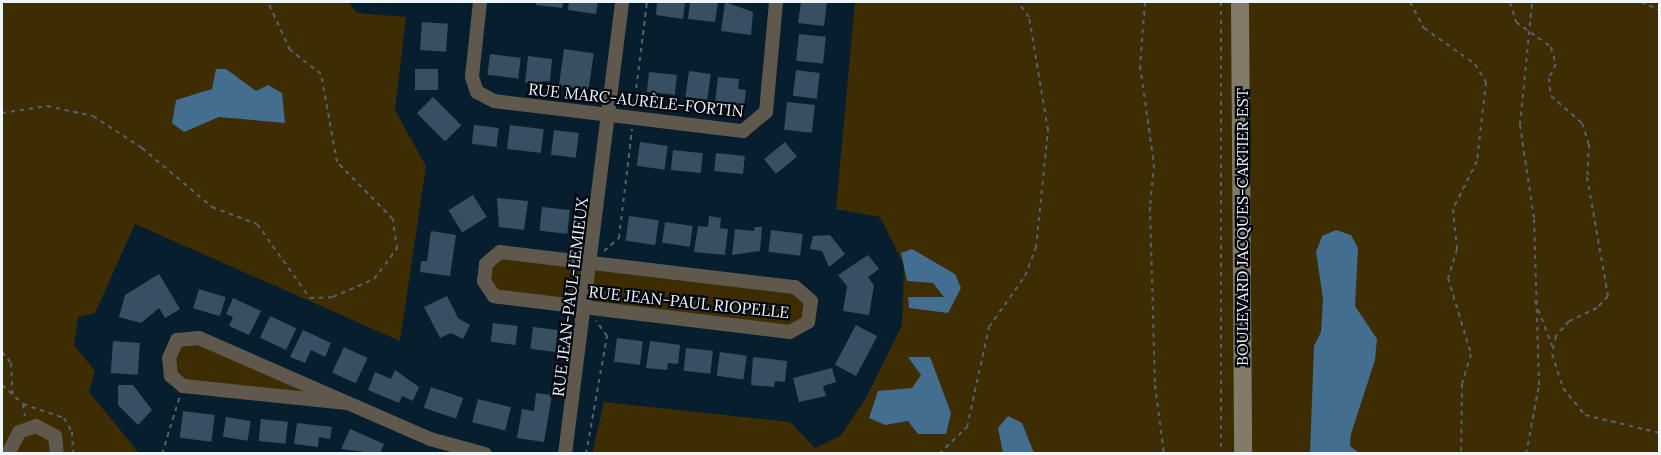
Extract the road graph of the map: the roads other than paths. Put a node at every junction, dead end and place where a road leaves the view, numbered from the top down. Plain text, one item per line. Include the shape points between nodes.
1 (480, 2) edge
2 (622, 2) edge
3 (776, 2) edge
4 (1240, 2) edge
5 (608, 115) junction
6 (591, 263) junction
7 (585, 308) junction
8 (347, 403) junction
9 (8, 453) edge
10 (57, 453) edge
11 (485, 453) edge
12 (565, 453) edge
13 (1244, 453) edge

1 - 5 street, RUE MARC-AURÈLE-FORTIN via 472,76 477,92 494,101
2 - 5 street, RUE JEAN-PAUL-LEMIEUX
3 - 5 street, RUE MARC-AURÈLE-FORTIN via 766,112 757,125 743,131
4 - 13 main road, BOULEVARD JACQUES-CARTIER EST
5 - 6 street, RUE JEAN-PAUL-LEMIEUX
6 - 7 street, RUE JEAN-PAUL-LEMIEUX
6 - 7 street, RUE JEAN-PAUL RIOPELLE via 500,252 486,264 484,280 494,296
6 - 7 street, RUE JEAN-PAUL RIOPELLE via 795,287 811,301 808,322 790,332
7 - 12 street, RUE JEAN-PAUL-LEMIEUX
8 - 8 street via 199,338 177,340 169,358 171,376 183,386
8 - 11 street via 430,439
9 - 10 street via 26,427 50,431

